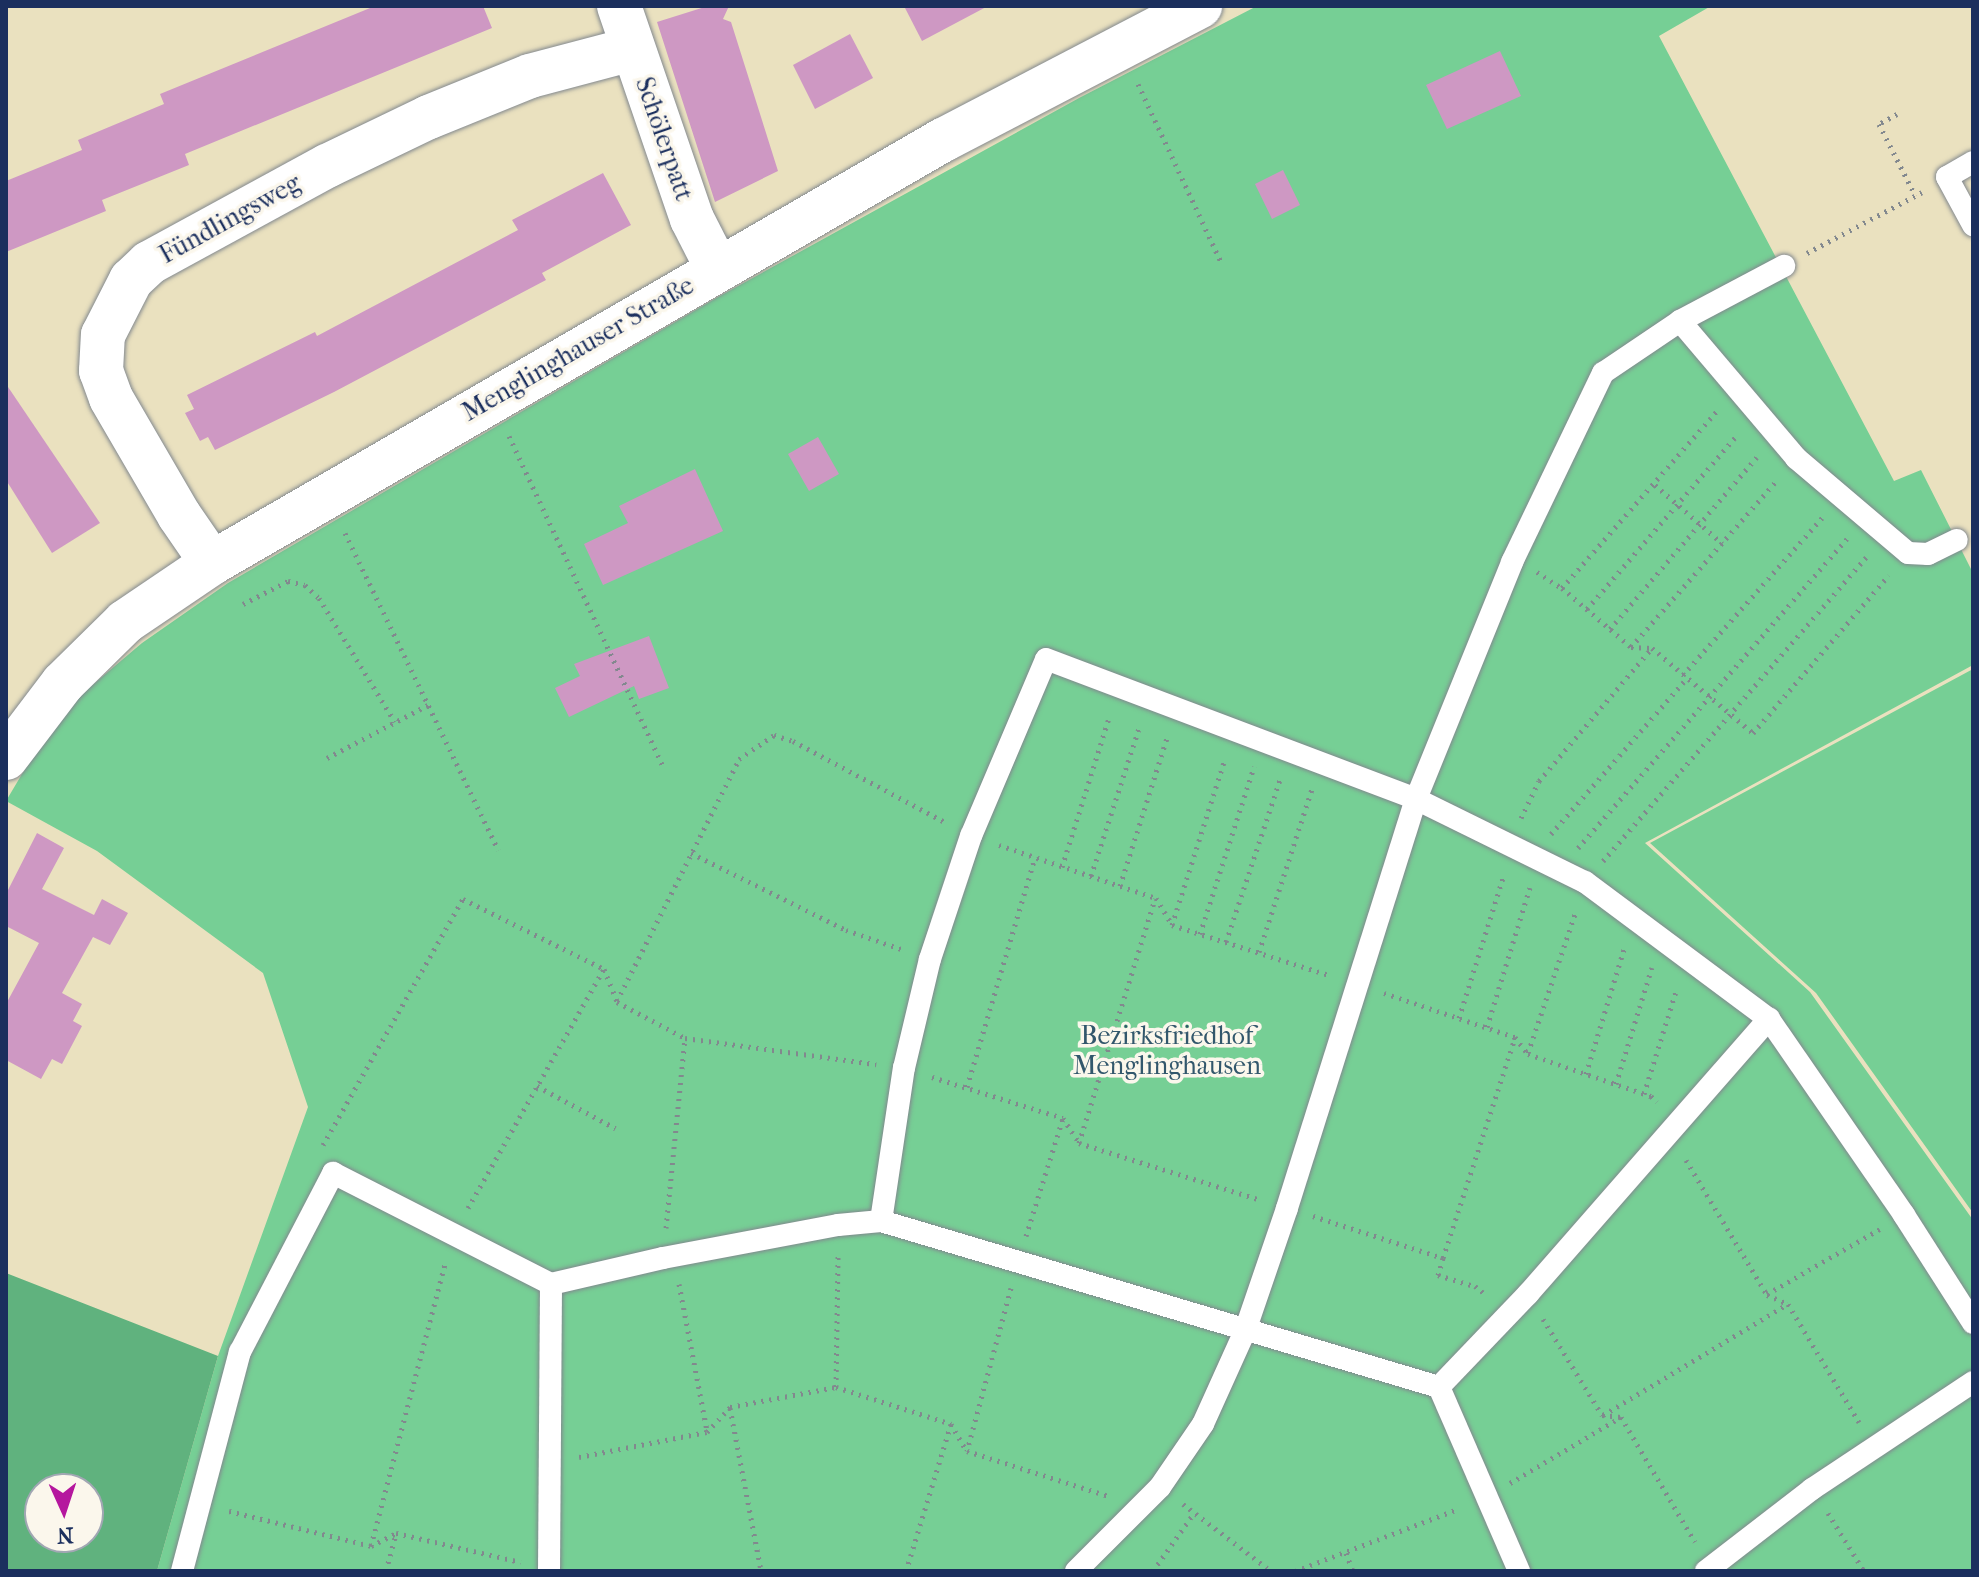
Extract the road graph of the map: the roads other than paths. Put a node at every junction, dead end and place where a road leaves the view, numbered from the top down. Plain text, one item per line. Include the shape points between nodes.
1 (619, 6) edge
2 (1200, 6) edge
3 (632, 49) junction
4 (1973, 162) edge
5 (1973, 225) edge
6 (1784, 266) road end
7 (717, 268) junction
8 (1680, 321) junction
9 (1957, 540) dead end
10 (212, 563) junction
11 (6, 758) edge
12 (1416, 799) junction
13 (1769, 1019) junction
14 (881, 1221) junction
15 (551, 1284) junction
16 (1973, 1323) edge
17 (1245, 1331) junction
18 (1973, 1382) edge
19 (1439, 1387) junction
20 (1708, 1569) edge
21 (550, 1570) edge
22 (182, 1571) edge
23 (1076, 1571) edge
24 (1519, 1571) edge

1 - 3 street, Schölerpatt
2 - 7 street, Menglinghauser Straße via 943,140
3 - 7 street, Schölerpatt via 692,219
3 - 10 street, Fündlingsweg via 530,76 429,117 149,263 131,280 103,335 101,371 171,502
4 - 5 lane via 1947,177
6 - 8 lane
7 - 10 street, Menglinghauser Straße
8 - 9 lane via 1796,458 1908,553 1928,554
8 - 12 lane via 1603,373 1512,562
10 - 11 street, Menglinghauser Straße via 125,622 63,683
12 - 13 lane via 1585,882
12 - 14 lane via 1046,659 971,836 930,959 904,1068
12 - 17 lane
13 - 16 lane
13 - 19 lane via 1511,1313
14 - 15 lane via 668,1257
14 - 17 lane
15 - 21 lane
15 - 22 lane via 333,1173 240,1352
17 - 19 lane
17 - 23 lane via 1203,1424 1160,1487
18 - 20 lane via 1812,1489
19 - 24 lane

